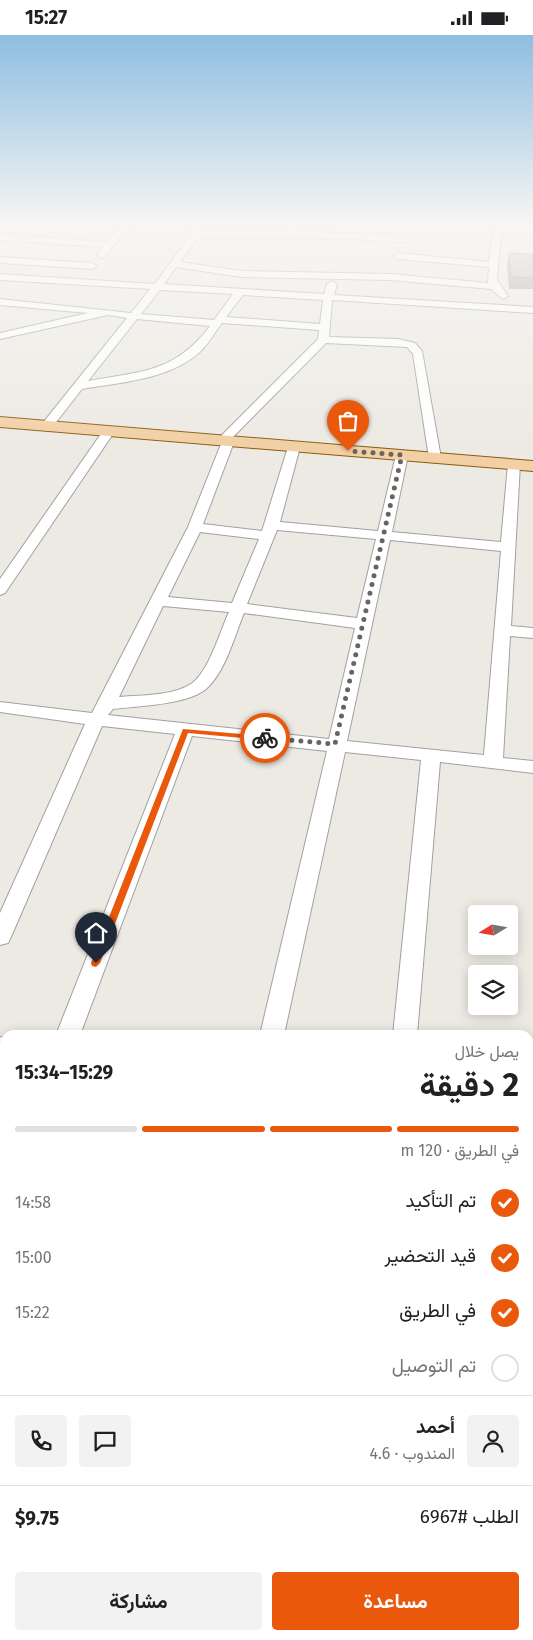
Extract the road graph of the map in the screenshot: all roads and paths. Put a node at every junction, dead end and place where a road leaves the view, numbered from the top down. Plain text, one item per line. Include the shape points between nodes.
1 (148, 299) edge
2 (235, 299) edge
3 (328, 299) edge
4 (358, 299) edge
5 (509, 299) edge
6 (0, 302) edge
7 (520, 309) junction
8 (533, 310) edge
9 (108, 312) junction
10 (134, 316) junction
11 (217, 321) junction
12 (326, 327) junction
13 (0, 336) edge
14 (323, 340) junction
15 (77, 387) junction
16 (0, 422) edge
17 (46, 427) junction
18 (109, 431) junction
19 (225, 442) junction
20 (294, 447) junction
21 (402, 455) junction
22 (435, 458) junction
23 (514, 464) junction
24 (533, 466) edge
25 (195, 527) junction
26 (269, 530) junction
27 (384, 535) junction
28 (508, 547) junction
29 (0, 590) edge
30 (158, 601) junction
31 (238, 608) junction
32 (364, 624) junction
33 (502, 630) junction
34 (533, 633) edge
35 (107, 704) junction
36 (0, 707) edge
37 (96, 720) junction
38 (185, 731) junction
39 (335, 744) junction
40 (431, 755) junction
41 (493, 762) junction
42 (533, 767) edge
43 (0, 937) edge
44 (70, 1030) edge
45 (273, 1030) edge
46 (405, 1030) edge

1 - 10 street
2 - 11 street
3 - 12 street
4 - 7 street
5 - 7 street
6 - 9 street
7 - 8 street
9 - 10 street
9 - 13 street
10 - 11 street
10 - 15 street
11 - 12 street
11 - 15 street via 198,348 178,363 153,372
12 - 14 street
14 - 19 street via 272,389
14 - 22 street via 411,345 418,353
15 - 17 street
16 - 17 main road
17 - 18 main road
18 - 19 main road
18 - 29 street
19 - 20 main road
19 - 25 street
20 - 21 main road
20 - 26 street
21 - 22 main road
21 - 27 street
22 - 23 main road
23 - 24 main road
23 - 28 street
25 - 26 street
25 - 30 street
26 - 27 street
26 - 31 street
27 - 28 street
27 - 32 street
28 - 33 street
30 - 31 street
30 - 35 street
31 - 32 street
31 - 35 street via 216,662 204,683 196,689
32 - 39 street
33 - 34 street
33 - 41 street
35 - 37 street
36 - 37 street
37 - 38 street
37 - 43 street
38 - 39 street
38 - 44 street
39 - 40 street
39 - 45 street
40 - 41 street
40 - 46 street
41 - 42 street

